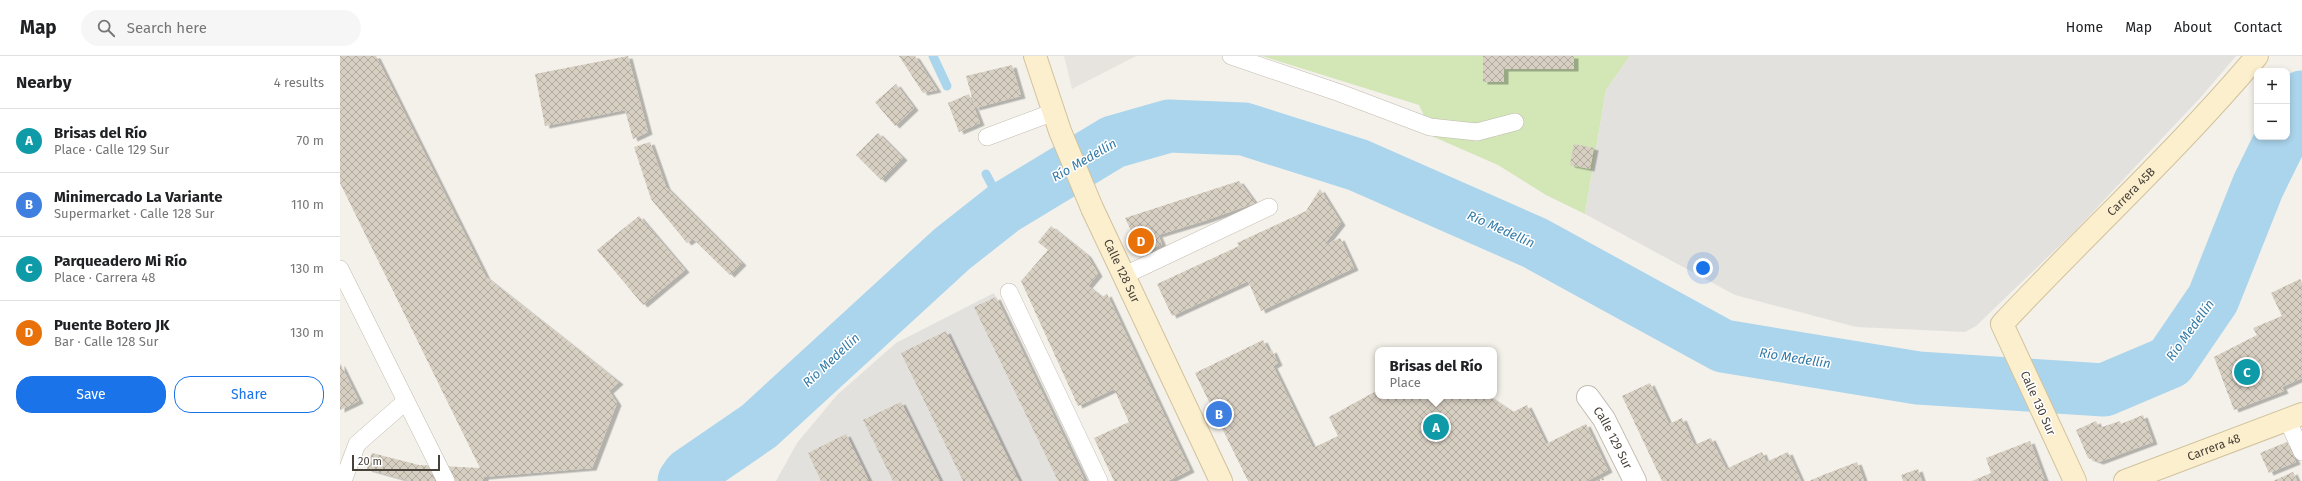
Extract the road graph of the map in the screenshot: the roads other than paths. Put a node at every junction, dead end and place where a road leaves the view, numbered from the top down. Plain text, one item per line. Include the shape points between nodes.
1 (1035, 56) edge
2 (1231, 56) edge
3 (2257, 56) edge
4 (1057, 122) junction
5 (1515, 122) dead end
6 (987, 137) dead end
7 (1269, 207) dead end
8 (340, 269) edge
9 (1125, 275) junction
10 (1008, 292) dead end
11 (2002, 324) joint
12 (1588, 397) dead end
13 (406, 401) junction
14 (2294, 416) edge
15 (2302, 452) edge
16 (1215, 479) edge
17 (343, 481) edge
18 (446, 481) edge
19 (1098, 481) edge
20 (1635, 481) edge
21 (2076, 481) edge
22 (2125, 481) edge

1 - 4 street, Calle 128 Sur
2 - 5 lane via 1430,127 1477,132
3 - 11 street, Carrera 45B via 2217,103
4 - 6 lane
4 - 9 street, Calle 128 Sur via 1092,208
7 - 9 lane
8 - 13 lane
9 - 16 street, Calle 128 Sur
10 - 19 lane
11 - 21 street, Calle 130 Sur
12 - 20 street, Calle 129 Sur via 1604,419
13 - 17 lane via 357,444
13 - 18 lane
14 - 15 lane
14 - 22 street, Carrera 48

